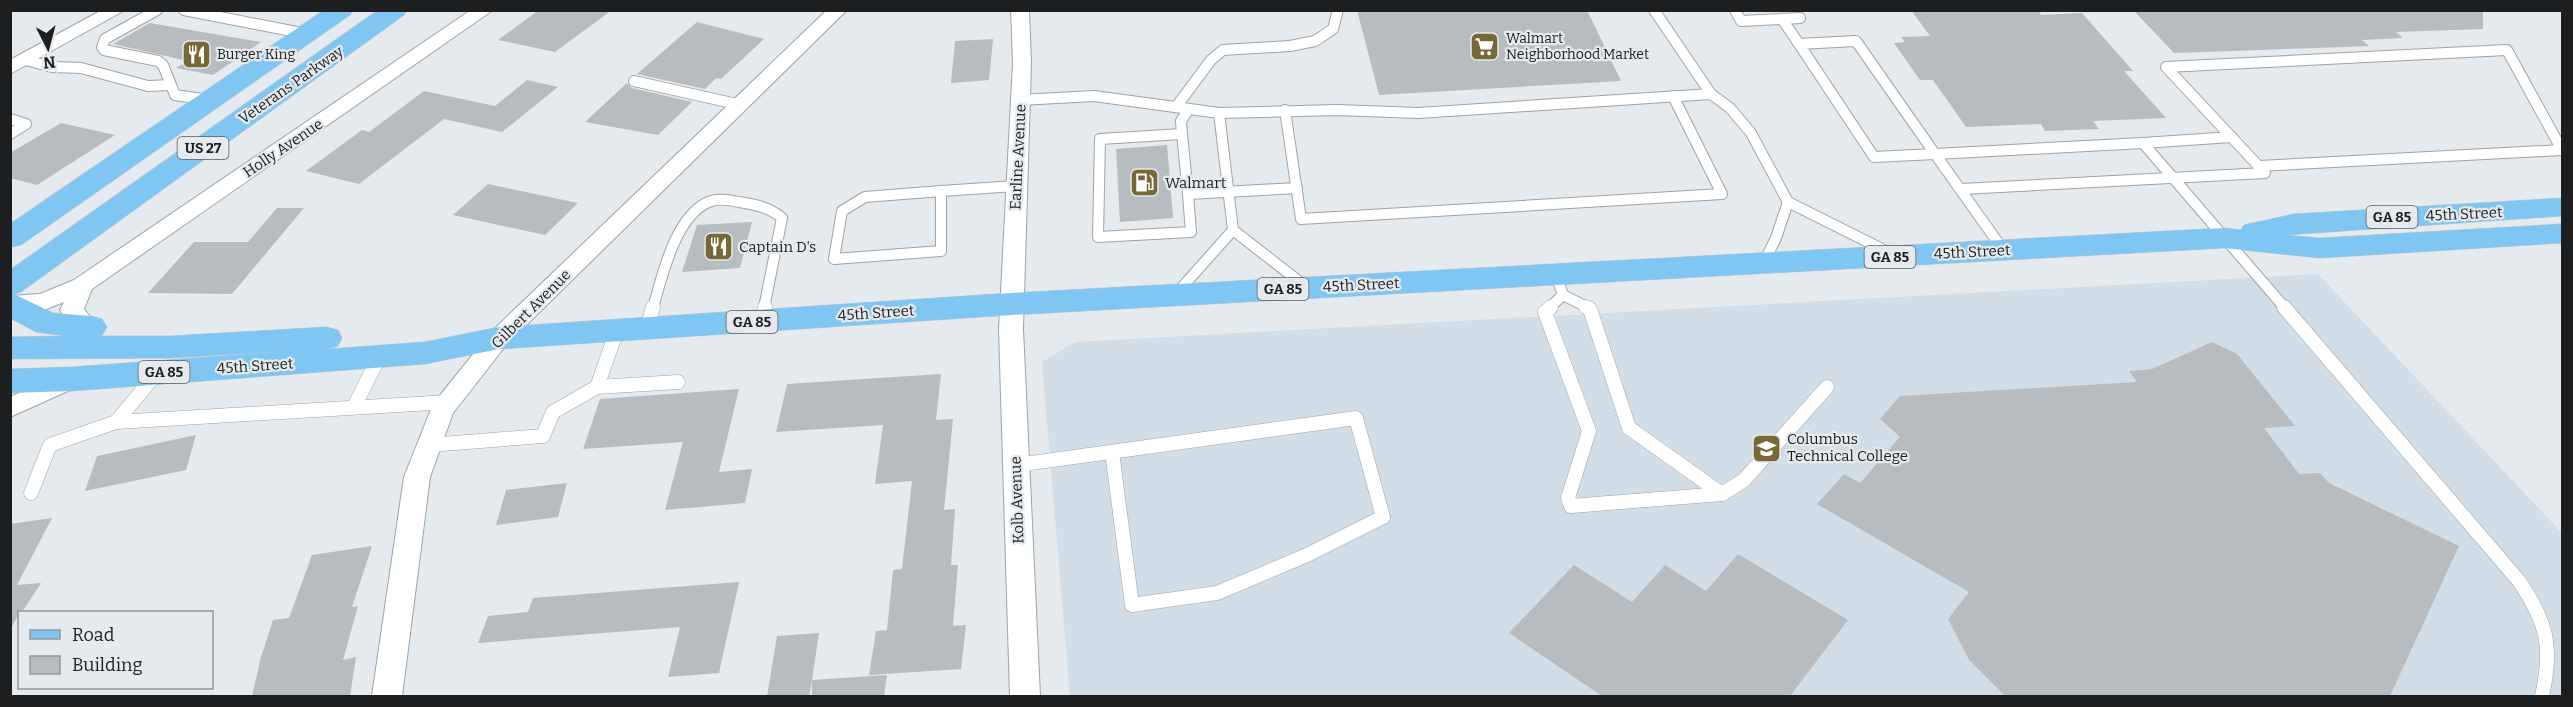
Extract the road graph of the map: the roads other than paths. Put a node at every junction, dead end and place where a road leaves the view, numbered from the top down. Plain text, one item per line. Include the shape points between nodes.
1 (116, 10) edge
2 (157, 10) edge
3 (184, 10) edge
4 (341, 10) edge
5 (395, 10) edge
6 (484, 10) edge
7 (838, 10) edge
8 (1020, 10) edge
9 (1338, 10) edge
10 (1654, 10) edge
11 (1735, 10) edge
12 (1794, 10) edge
13 (1782, 19) junction
14 (307, 34) junction
15 (1799, 44) junction
16 (18, 64) edge
17 (634, 81) dead end
18 (170, 85) junction
19 (1711, 94) junction
20 (1673, 96) junction
21 (211, 100) junction
22 (1020, 100) junction
23 (741, 105) junction
24 (1176, 107) junction
25 (1189, 109) junction
26 (1285, 110) junction
27 (1219, 113) junction
28 (10, 119) edge
29 (10, 134) edge
30 (1182, 134) junction
31 (2232, 137) junction
32 (2143, 143) junction
33 (2562, 150) edge
34 (1935, 153) junction
35 (2259, 166) junction
36 (2172, 178) junction
37 (1016, 186) junction
38 (1297, 188) junction
39 (1961, 189) junction
40 (941, 191) junction
41 (1228, 191) junction
42 (1188, 194) junction
43 (1788, 202) junction
44 (2562, 207) edge
45 (17, 230) edge
46 (1233, 230) junction
47 (2562, 234) edge
48 (2224, 238) junction
49 (2004, 250) junction
50 (1895, 256) junction
51 (1763, 264) junction
52 (10, 285) edge
53 (82, 285) junction
54 (1559, 285) junction
55 (1307, 288) junction
56 (1175, 295) junction
57 (10, 304) edge
58 (1011, 304) junction
59 (762, 321) junction
60 (85, 326) junction
61 (632, 329) junction
62 (499, 338) junction
63 (10, 348) edge
64 (379, 357) junction
65 (164, 360) junction
66 (72, 379) junction
67 (10, 381) edge
68 (678, 382) dead end
69 (597, 387) junction
70 (1827, 387) dead end
71 (448, 402) junction
72 (354, 407) junction
73 (10, 408) edge
74 (116, 422) junction
75 (429, 445) junction
76 (1112, 452) junction
77 (1016, 465) junction
78 (31, 493) dead end
79 (1722, 494) junction
80 (387, 696) edge
81 (1025, 696) edge
82 (2542, 696) edge

1 - 16 street
2 - 18 lane via 105,39 102,47 158,61 164,65
3 - 14 lane
4 - 14 main road, US 27
5 - 52 main road, Veterans Parkway / US 27
6 - 53 street, Holly Avenue
7 - 23 street, Gilbert Avenue
8 - 22 street, Earline Avenue
9 - 24 lane via 1333,29 1315,41 1223,50
10 - 19 lane
11 - 13 lane via 1741,21
12 - 13 lane via 1800,18
13 - 15 lane
14 - 21 main road, US 27
15 - 34 lane via 1856,41
15 - 34 lane via 1874,157
16 - 18 lane via 81,68 148,86
17 - 23 lane
18 - 21 lane via 175,95
19 - 20 lane
19 - 43 lane via 1730,108 1751,133
20 - 26 lane via 1418,113
20 - 38 lane via 1722,194 1301,219
21 - 45 main road, US 27
22 - 24 lane via 1094,96
22 - 37 street, Earline Avenue
23 - 62 street, Gilbert Avenue
24 - 25 lane
25 - 27 lane
25 - 30 lane via 1181,121
26 - 27 lane
26 - 38 lane
27 - 41 lane
28 - 29 lane via 26,124
30 - 42 lane
30 - 42 lane via 1100,139 1098,237 1191,232
31 - 32 lane
31 - 33 lane via 2166,67 2507,50
31 - 35 lane
32 - 34 lane
32 - 36 lane
33 - 35 lane
34 - 39 lane
35 - 36 lane via 2265,172
36 - 39 lane
36 - 48 lane
37 - 40 lane
37 - 58 street, Earline Avenue
38 - 41 lane
39 - 49 lane
40 - 40 lane via 855,201 842,211 834,259 941,251
41 - 42 lane
41 - 46 lane
43 - 50 lane
43 - 51 lane
44 - 48 main road, 45th Street / GA 85 via 2294,223
46 - 55 lane
46 - 56 lane
47 - 48 main road, 45th Street / GA 85 via 2320,248
48 - 49 main road, 45th Street / GA 85
48 - 82 lane via 2532,598 2541,612 2550,654
49 - 50 main road, 45th Street / GA 85
50 - 51 main road, 45th Street / GA 85
51 - 54 main road, 45th Street / GA 85
53 - 57 street, Holly Avenue via 44,302
53 - 60 street via 72,310
54 - 55 main road, 45th Street / GA 85
54 - 79 lane via 1590,309 1629,428
54 - 79 lane via 1545,312 1589,431 1568,498 1570,506
55 - 56 main road, 45th Street / GA 85
56 - 58 main road, 45th Street / GA 85
57 - 60 main road via 47,324
58 - 59 main road, 45th Street / GA 85
58 - 77 street, Kolb Avenue
59 - 61 main road, 45th Street / GA 85
59 - 61 lane via 782,218 771,207 723,199 710,201 695,211 677,235
60 - 65 main road
61 - 62 main road, 45th Street / GA 85
61 - 69 lane
62 - 64 main road, 45th Street / GA 85 via 425,353
62 - 65 main road, 45th Street / GA 85 via 439,331
62 - 71 street, Gilbert Avenue
63 - 65 main road, 45th Street / GA 85
64 - 65 main road, 45th Street / GA 85
64 - 72 lane
65 - 66 main road, 45th Street / GA 85
65 - 74 lane
66 - 67 main road, 45th Street / GA 85
66 - 73 street
68 - 69 lane
69 - 75 lane via 553,412 543,436
70 - 79 lane via 1744,480
71 - 72 lane
71 - 75 street, Gilbert Avenue
72 - 74 lane
74 - 78 lane via 50,445
75 - 80 street, Gilbert Avenue via 417,477
76 - 76 lane via 1356,418 1383,517 1217,593 1132,605
76 - 77 lane
77 - 81 street, Kolb Avenue

